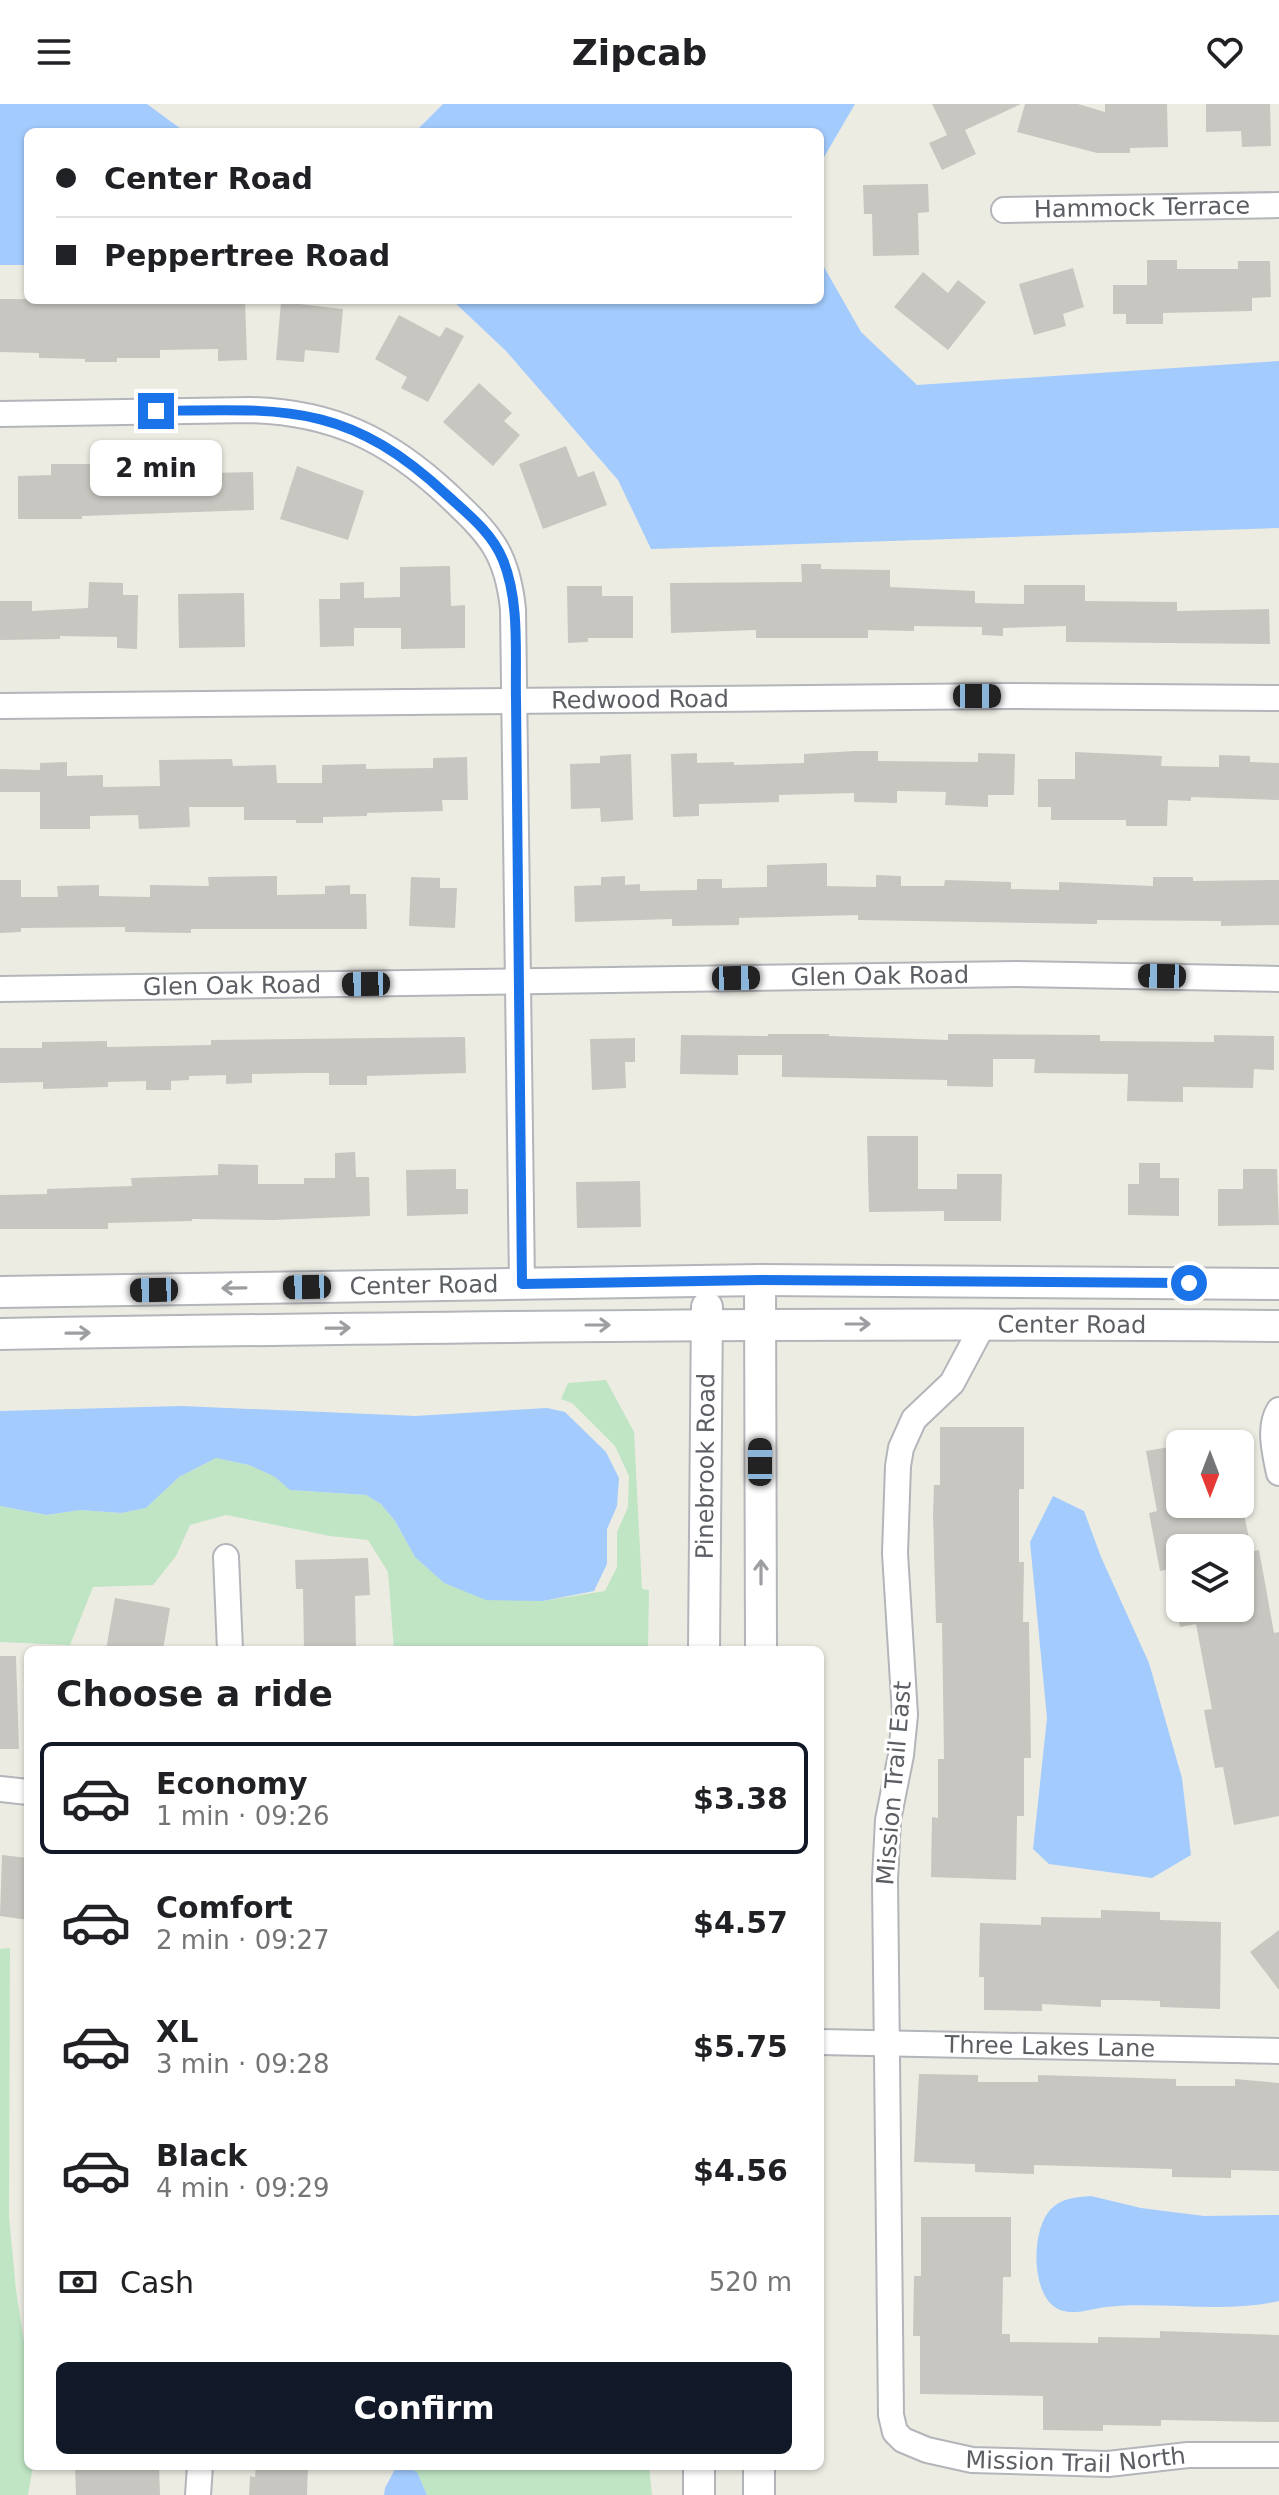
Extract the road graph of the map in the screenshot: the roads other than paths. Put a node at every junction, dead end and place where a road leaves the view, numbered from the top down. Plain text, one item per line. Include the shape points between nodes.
1 (1279, 205) edge
2 (1004, 210) dead end
3 (0, 414) edge
4 (1279, 698) edge
5 (516, 699) junction
6 (0, 706) edge
7 (1279, 979) edge
8 (518, 982) junction
9 (0, 989) edge
10 (760, 1280) junction
11 (707, 1281) junction
12 (522, 1284) junction
13 (1279, 1284) edge
14 (0, 1292) edge
15 (984, 1323) junction
16 (760, 1324) junction
17 (707, 1325) junction
18 (1279, 1326) edge
19 (0, 1334) edge
20 (1279, 1410) edge
21 (1279, 1473) edge
22 (226, 1557) dead end
23 (230, 1646) edge
24 (704, 1646) edge
25 (761, 1646) edge
26 (0, 1789) edge
27 (24, 1792) edge
28 (824, 2042) edge
29 (885, 2044) junction
30 (1279, 2051) edge
31 (891, 2415) joint
32 (1279, 2455) edge
33 (200, 2470) edge
34 (699, 2470) edge
35 (759, 2470) edge
36 (198, 2495) edge
37 (699, 2495) edge
38 (759, 2495) edge

1 - 2 street, Hammock Terrace
3 - 5 street via 275,410 324,419 378,441 429,478 495,544 511,587
4 - 5 street, Redwood Road
5 - 6 street, Redwood Road
5 - 8 street
7 - 8 street, Glen Oak Road via 1017,974
8 - 9 street, Glen Oak Road
8 - 12 street
10 - 11 street, Center Road
10 - 13 street, Center Road
10 - 16 street
11 - 12 street, Center Road
11 - 17 street, Pinebrook Road
12 -> 14 street, Center Road
16 -> 15 street, Center Road
15 - 18 street, Center Road
15 - 29 street, Mission Trail East via 952,1383 914,1419 898,1466 895,1553 905,1715 887,1835
16 - 17 street, Center Road
25 -> 16 street
19 -> 17 street, Center Road
17 - 24 street, Pinebrook Road
20 - 21 street via 1273,1431
22 - 23 street
26 - 27 street
28 - 29 street, Three Lakes Lane
29 - 30 street, Three Lakes Lane
29 - 31 street, Mission Trail East
31 - 32 street, Mission Trail North via 903,2440 972,2460 1108,2464 1188,2455
33 - 36 street
34 - 37 street
35 - 38 street

